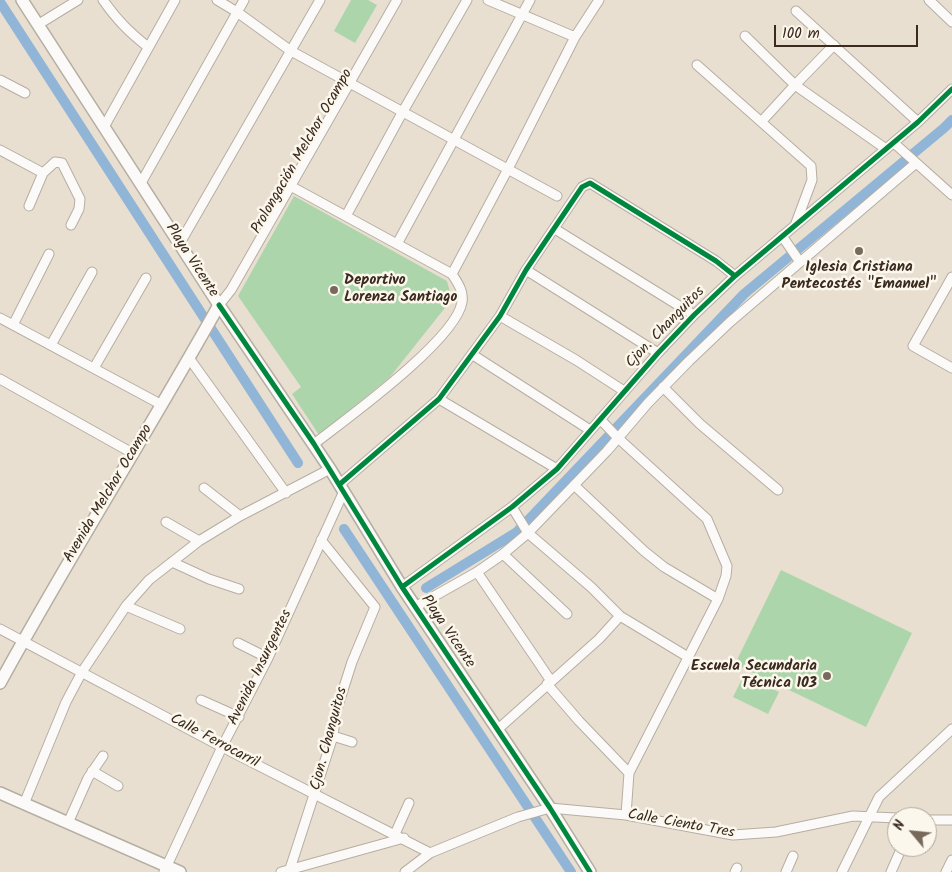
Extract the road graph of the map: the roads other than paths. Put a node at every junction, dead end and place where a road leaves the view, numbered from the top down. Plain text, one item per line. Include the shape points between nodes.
1 (22, 0) edge
2 (78, 0) edge
3 (102, 0) edge
4 (175, 0) edge
5 (217, 0) edge
6 (244, 0) edge
7 (320, 0) edge
8 (391, 0) edge
9 (397, 0) edge
10 (467, 0) edge
11 (488, 0) edge
12 (530, 0) edge
13 (599, 0) edge
14 (929, 0) edge
15 (796, 10) dead end
16 (237, 12) junction
17 (522, 14) junction
18 (952, 22) edge
19 (39, 24) junction
20 (745, 36) dead end
21 (575, 37) junction
22 (834, 45) junction
23 (148, 47) junction
24 (291, 51) junction
25 (697, 65) dead end
26 (0, 80) edge
27 (346, 82) junction
28 (795, 85) junction
29 (952, 89) edge
30 (25, 93) dead end
31 (402, 113) junction
32 (762, 121) junction
33 (918, 122) junction
34 (104, 127) junction
35 (453, 141) junction
36 (896, 145) junction
37 (886, 149) junction
38 (0, 150) edge
39 (914, 162) junction
40 (508, 170) junction
41 (43, 173) junction
42 (141, 183) junction
43 (288, 185) junction
44 (952, 195) edge
45 (557, 196) dead end
46 (29, 206) dead end
47 (346, 216) junction
48 (71, 225) dead end
49 (795, 225) junction
50 (555, 228) junction
51 (782, 236) junction
52 (180, 243) junction
53 (397, 244) junction
54 (49, 254) dead end
55 (800, 262) junction
56 (526, 270) junction
57 (92, 272) dead end
58 (452, 274) junction
59 (735, 276) junction
60 (952, 277) edge
61 (146, 278) dead end
62 (219, 305) junction
63 (694, 315) junction
64 (500, 316) junction
65 (0, 318) edge
66 (13, 325) junction
67 (51, 345) junction
68 (658, 353) junction
69 (473, 355) junction
70 (189, 358) junction
71 (94, 368) junction
72 (952, 368) edge
73 (0, 379) edge
74 (662, 387) junction
75 (624, 391) junction
76 (439, 399) junction
77 (162, 405) junction
78 (603, 423) junction
79 (590, 430) junction
80 (616, 436) junction
81 (314, 444) junction
82 (134, 454) junction
83 (330, 469) junction
84 (557, 469) junction
85 (574, 485) junction
86 (204, 488) dead end
87 (342, 488) junction
88 (778, 490) dead end
89 (286, 493) junction
90 (513, 510) junction
91 (240, 516) junction
92 (166, 522) dead end
93 (527, 531) junction
94 (321, 540) junction
95 (199, 541) junction
96 (503, 554) junction
97 (172, 562) junction
98 (477, 572) junction
99 (402, 587) junction
100 (239, 589) dead end
101 (718, 599) junction
102 (126, 606) junction
103 (415, 607) junction
104 (567, 614) dead end
105 (620, 616) junction
106 (180, 629) dead end
107 (0, 630) edge
108 (23, 641) junction
109 (238, 643) dead end
110 (688, 657) junction
111 (268, 658) junction
112 (82, 672) junction
113 (0, 683) edge
114 (549, 683) junction
115 (201, 700) dead end
116 (239, 717) junction
117 (952, 729) edge
118 (497, 730) junction
119 (333, 736) junction
120 (352, 742) dead end
121 (222, 747) junction
122 (103, 756) dead end
123 (92, 772) junction
124 (629, 773) junction
125 (118, 786) dead end
126 (0, 793) edge
127 (315, 795) junction
128 (409, 802) dead end
129 (24, 804) junction
130 (548, 809) junction
131 (626, 816) junction
132 (869, 816) junction
133 (887, 817) edge
134 (937, 820) edge
135 (952, 820) edge
136 (68, 823) junction
137 (395, 834) junction
138 (404, 838) junction
139 (430, 852) junction
140 (793, 856) dead end
141 (897, 857) edge
142 (952, 860) edge
143 (165, 869) edge
144 (287, 871) edge
145 (180, 872) edge
146 (405, 872) edge
147 (590, 872) edge
148 (786, 872) edge
149 (842, 872) edge
150 (890, 872) edge
151 (946, 872) edge

1 - 19 street, Playa Vicente
2 - 19 street
3 - 23 street via 117,21
4 - 23 street
5 - 16 street
6 - 16 street
7 - 24 street
8 - 27 street, Prolongación Melchor Ocampo
9 - 27 street
10 - 31 street
11 - 17 street
12 - 17 street
13 - 21 street
14 - 18 street
15 - 22 street
16 - 24 street
16 - 42 street
17 - 21 street
17 - 35 street
19 - 34 street, Playa Vicente
20 - 28 street
21 - 40 street
22 - 28 street
22 - 33 street
23 - 34 street
24 - 27 street
24 - 52 street
25 - 32 street
26 - 30 street
27 - 31 street
27 - 43 street, Prolongación Melchor Ocampo
28 - 32 street
28 - 37 street
29 - 33 street, Cjon. Changuitos
31 - 35 street
31 - 47 street
32 - 49 street via 811,166 812,180
33 - 36 street, Cjon. Changuitos
34 - 42 street, Playa Vicente
35 - 40 street
35 - 53 street
36 - 37 street, Cjon. Changuitos
36 - 39 street
37 - 49 street, Cjon. Changuitos
38 - 41 street
39 - 44 street
39 - 55 street
40 - 45 street
40 - 58 street
41 - 46 street
41 - 48 street via 54,162 62,163 80,199
42 - 52 street, Playa Vicente
43 - 47 street
43 - 62 street, Prolongación Melchor Ocampo
47 - 53 street
49 - 51 street, Cjon. Changuitos
50 - 56 street
50 - 59 street via 582,187 590,183 716,260
50 - 63 street
51 - 55 street
51 - 59 street, Cjon. Changuitos
52 - 62 street, Playa Vicente
53 - 58 street
54 - 66 street
55 - 74 street via 730,322
56 - 64 street
56 - 68 street
57 - 67 street
58 - 81 street via 462,294 462,302 449,326 394,382
59 - 63 street, Cjon. Changuitos
60 - 72 street via 913,346
61 - 71 street
62 - 70 street, Avenida Melchor Ocampo
62 - 81 street, Playa Vicente
63 - 68 street, Cjon. Changuitos
64 - 69 street
64 - 75 street
65 - 66 street
66 - 67 street
67 - 71 street
68 - 75 street, Cjon. Changuitos
69 - 76 street
69 - 79 street
70 - 77 street, Avenida Melchor Ocampo
70 - 89 street
71 - 77 street
73 - 82 street
74 - 80 street
74 - 88 street
75 - 78 street, Cjon. Changuitos
76 - 84 street
76 - 87 street
77 - 82 street, Avenida Melchor Ocampo
78 - 79 street, Cjon. Changuitos
78 - 80 street
79 - 84 street, Cjon. Changuitos
80 - 85 street
80 - 101 street via 707,519 727,566
81 - 83 street, Playa Vicente
82 - 108 street, Avenida Melchor Ocampo
83 - 87 street, Playa Vicente
83 - 89 street
84 - 90 street, Cjon. Changuitos
85 - 93 street
85 - 101 street via 664,567
86 - 91 street
87 - 94 street, Avenida Insurgentes
87 - 99 street, Playa Vicente
89 - 91 street
90 - 93 street
90 - 99 street, Cjon. Changuitos
91 - 95 street
92 - 95 street
93 - 96 street
93 - 105 street
94 - 111 street, Avenida Insurgentes
94 - 119 street, Cjon. Changuitos via 375,607 352,662 336,712
95 - 97 street
96 - 98 street
96 - 104 street
97 - 100 street
97 - 102 street via 149,580
98 - 103 street
98 - 114 street
99 - 103 street, Playa Vicente
101 - 110 street
102 - 106 street
102 - 112 street
103 - 118 street, Playa Vicente
105 - 110 street
105 - 114 street
107 - 108 street, Calle Ferrocarril
108 - 112 street, Calle Ferrocarril
108 - 113 street, Avenida Melchor Ocampo
109 - 111 street
110 - 124 street
111 - 116 street, Avenida Insurgentes
112 - 121 street, Calle Ferrocarril
112 - 129 street via 66,702
114 - 118 street
114 - 124 street via 579,721
115 - 116 street
116 - 121 street, Avenida Insurgentes
117 - 132 street via 879,797
118 - 130 street, Playa Vicente
119 - 120 street
119 - 127 street, Cjon. Changuitos
121 - 127 street, Calle Ferrocarril
121 - 143 street, Avenida Insurgentes
122 - 123 street
123 - 125 street
123 - 136 street
124 - 131 street
126 - 129 street
127 - 137 street, Calle Ferrocarril
127 - 144 street, Cjon. Changuitos
128 - 137 street
129 - 136 street
130 - 131 street, Calle Ciento Tres
130 - 139 street
130 - 147 street, Playa Vicente
131 - 132 street, Calle Ciento Tres via 733,836
132 - 133 street, Calle Ciento Tres
132 - 149 street
134 - 135 street
136 - 143 street
137 - 138 street, Calle Ferrocarril
138 - 139 street, Calle Ferrocarril
138 - 144 street
139 - 146 street
140 - 148 street
141 - 150 street
142 - 151 street
143 - 145 street

